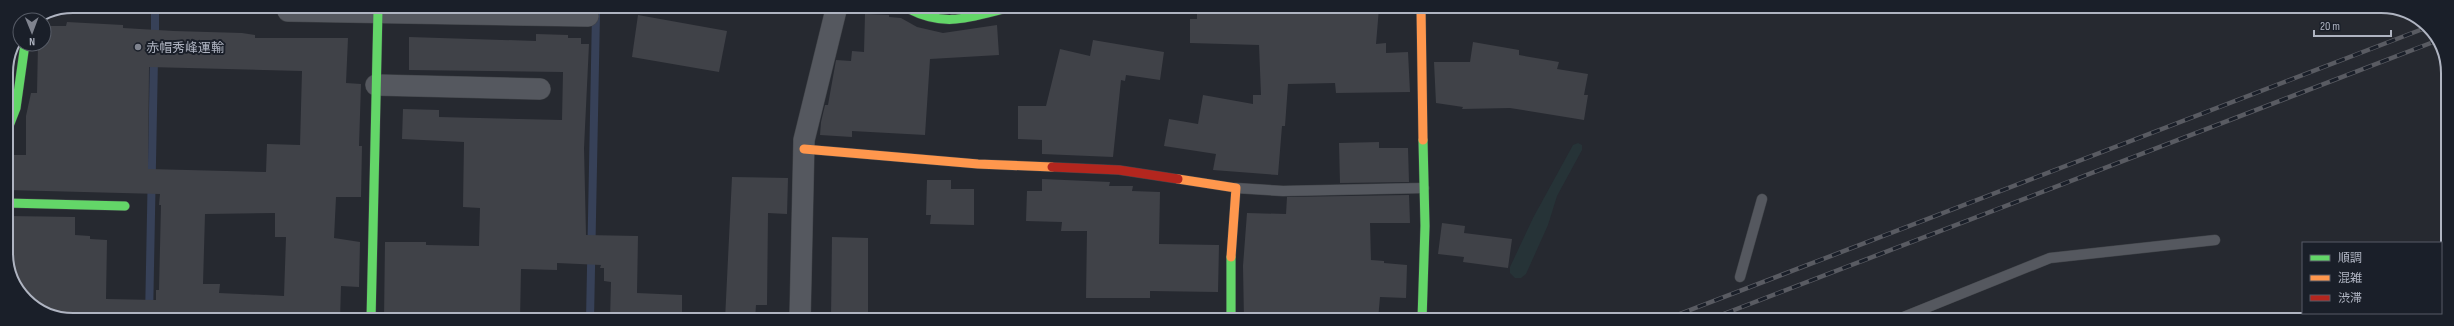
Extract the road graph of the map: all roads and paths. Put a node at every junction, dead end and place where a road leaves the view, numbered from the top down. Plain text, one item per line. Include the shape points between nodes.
1 (378, 13) edge
2 (462, 13) edge
3 (835, 13) edge
4 (917, 13) edge
5 (984, 13) edge
6 (1421, 13) edge
7 (588, 16) dead end
8 (24, 52) edge
9 (376, 85) junction
10 (540, 89) dead end
11 (13, 116) edge
12 (804, 149) junction
13 (1236, 188) junction
14 (1424, 188) junction
15 (1762, 199) dead end
16 (13, 203) edge
17 (125, 206) dead end
18 (2215, 240) dead end
19 (1740, 277) dead end
20 (371, 313) edge
21 (800, 313) edge
22 (1231, 313) edge
23 (1422, 313) edge
24 (1913, 313) edge

1 - 9 street
2 - 7 street
3 - 12 street
4 - 5 street via 940,22
6 - 14 street
8 - 11 street
9 - 10 street
9 - 20 street
12 - 13 street via 978,164 1119,170
12 - 21 street
13 - 14 lane via 1283,191
13 - 22 street via 1230,266
14 - 23 street
15 - 19 lane
16 - 17 street
18 - 24 lane via 2050,258

